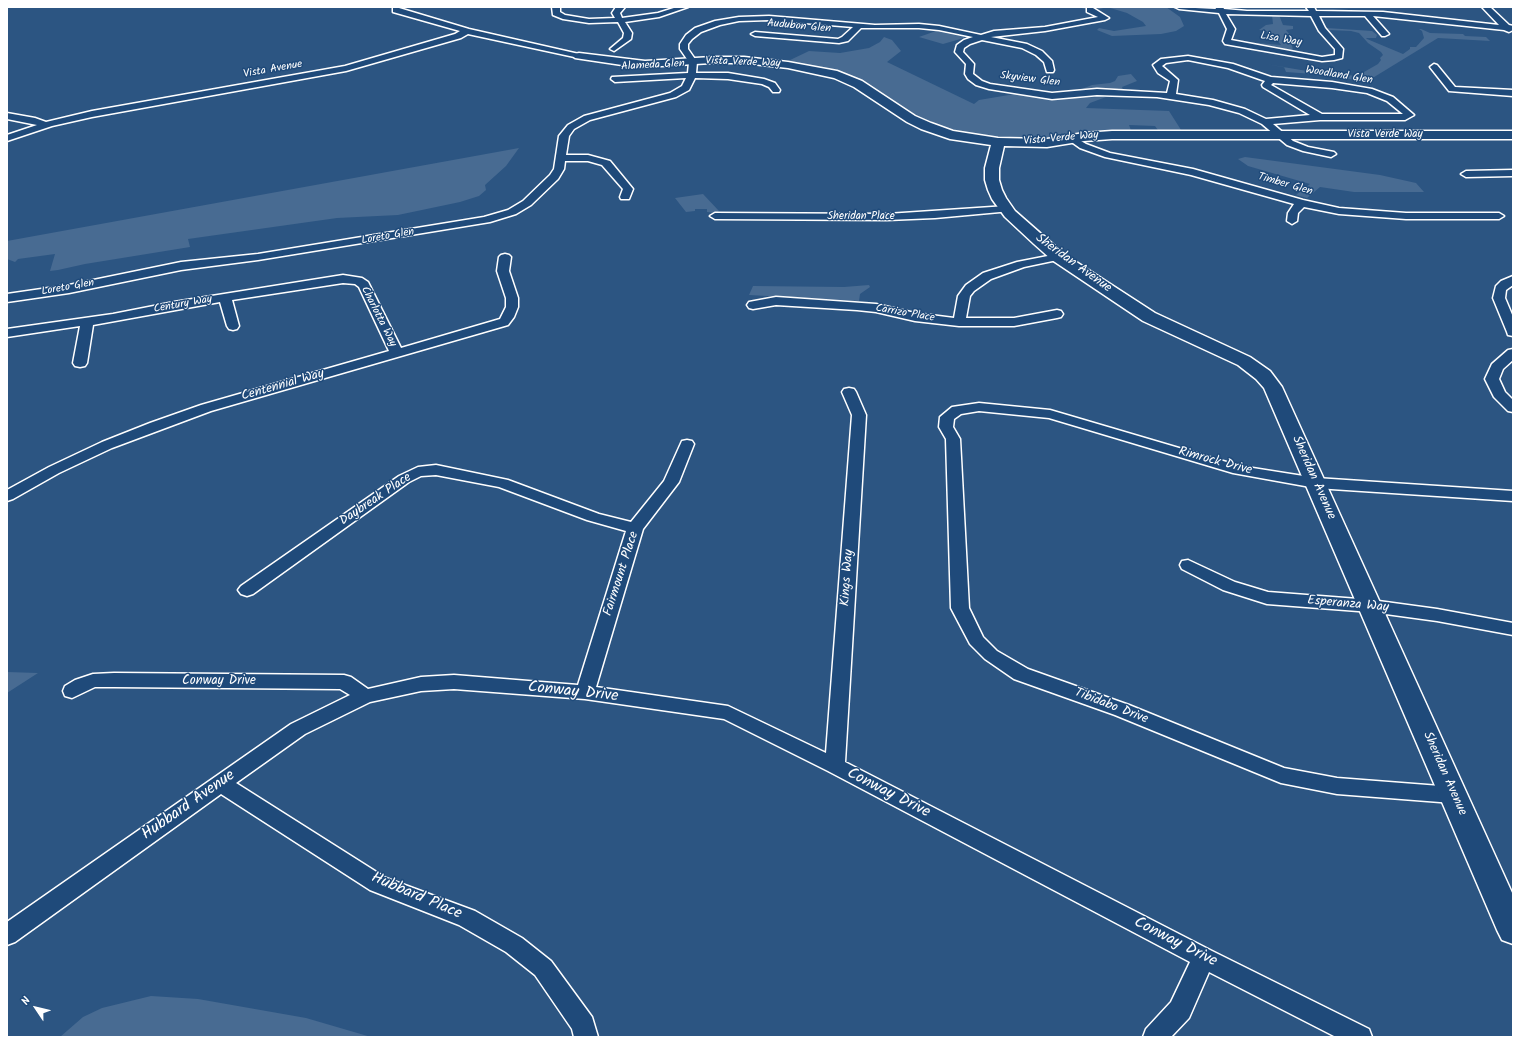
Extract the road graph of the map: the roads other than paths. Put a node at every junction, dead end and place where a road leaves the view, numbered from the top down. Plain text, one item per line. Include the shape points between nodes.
1 (556, 7) edge
2 (621, 7) edge
3 (684, 7) edge
4 (1179, 7) edge
5 (1486, 7) edge
6 (1220, 9) edge
7 (396, 10) dead end
8 (1090, 10) dead end
9 (1312, 10) edge
10 (1366, 13) junction
11 (621, 20) junction
12 (859, 26) junction
13 (1511, 30) edge
14 (467, 31) junction
15 (755, 34) dead end
16 (1385, 34) dead end
17 (789, 37) junction
18 (979, 38) junction
19 (776, 45) dead end
20 (614, 50) dead end
21 (579, 56) joint
22 (693, 62) junction
23 (1434, 67) dead end
24 (1050, 70) dead end
25 (692, 75) junction
26 (615, 79) dead end
27 (1271, 80) junction
28 (776, 90) dead end
29 (1513, 92) edge
30 (1171, 95) junction
31 (7, 116) edge
32 (1320, 117) junction
33 (1265, 122) junction
34 (45, 125) junction
35 (1281, 135) junction
36 (1513, 135) edge
37 (7, 138) edge
38 (1072, 138) junction
39 (998, 142) junction
40 (1332, 154) dead end
41 (560, 158) junction
42 (1513, 173) edge
43 (1466, 174) dead end
44 (625, 197) dead end
45 (1301, 203) junction
46 (1007, 209) junction
47 (715, 216) dead end
48 (1499, 216) dead end
49 (1292, 221) dead end
50 (1058, 257) junction
51 (505, 258) dead end
52 (1513, 280) edge
53 (358, 281) joint
54 (7, 298) edge
55 (225, 298) junction
56 (753, 304) dead end
57 (1057, 314) dead end
58 (87, 322) junction
59 (959, 322) junction
60 (233, 326) dead end
61 (1513, 332) edge
62 (7, 333) edge
63 (1513, 353) edge
64 (397, 354) junction
65 (80, 363) dead end
66 (849, 392) dead end
67 (1513, 408) edge
68 (953, 439) joint
69 (687, 444) dead end
70 (1316, 484) junction
71 (7, 496) edge
72 (1513, 496) edge
73 (635, 528) junction
74 (1188, 565) dead end
75 (247, 590) dead end
76 (1371, 606) junction
77 (1513, 629) edge
78 (72, 691) dead end
79 (585, 692) junction
80 (372, 694) junction
81 (835, 766) junction
82 (220, 783) junction
83 (1454, 795) junction
84 (1513, 930) edge
85 (7, 935) edge
86 (1204, 958) junction
87 (586, 1037) edge
88 (1155, 1037) edge
89 (1360, 1037) edge

1 - 11 street via 556,13 575,20
2 - 11 street via 616,13
3 - 11 street via 659,15
4 - 6 street
5 - 13 street
6 - 9 street via 1264,13
6 - 9 street, Lisa Way via 1231,29 1226,40 1228,42 1322,58 1339,56 1339,49 1322,29
7 - 14 street
8 - 18 street, Skyview Glen via 1105,18 1045,29 1003,31
9 - 10 street
10 - 13 street via 1415,16
10 - 16 street
11 - 20 street via 628,33 627,38
12 - 17 street, Audubon Glen via 839,41
12 - 18 street via 939,28
12 - 22 street via 770,14 718,22 698,30 684,44 684,49
14 - 21 street
14 - 34 street, Vista Avenue via 458,36 346,68 108,111
15 - 17 street, Audubon Glen
17 - 19 street
18 - 24 street via 1024,46 1039,53 1048,61
18 - 30 street, Skyview Glen via 967,42 960,47 959,52 970,64 969,74 979,83 989,86 1052,96 1098,92
21 - 22 street, Vista Verde Way via 637,63
22 - 25 street
22 - 39 street, Vista Verde Way via 744,60 778,63 837,75 858,84 926,126 950,135
23 - 29 street via 1452,89
25 - 26 street, Alameda Glen
25 - 28 street, Alameda Glen via 742,78 768,84
25 - 41 street, Loreto Glen via 686,88 673,95 587,118 571,127 564,136
27 - 30 street, Woodland Glen via 1205,60 1178,58 1157,65 1174,80
27 - 32 street via 1266,85
27 - 32 street, Woodland Glen via 1325,84 1369,91 1390,99 1409,115
30 - 33 street, Skyview Glen via 1225,105
31 - 34 street
32 - 33 street, Woodland Glen
33 - 35 street, Skyview Glen
34 - 37 street, Vista Avenue
35 - 36 street, Vista Verde Way
35 - 38 street, Vista Verde Way via 1112,135
35 - 40 street, Skyview Glen via 1290,143 1306,149
38 - 39 street, Vista Verde Way via 1047,143
38 - 45 street, Timber Glen via 1083,146 1108,155 1193,172
39 - 46 street, Sheridan Avenue via 992,180 999,199
41 - 44 street via 588,158 606,163 628,189
41 - 54 street, Loreto Glen via 559,169 544,188 512,212 486,220 258,257 181,266 69,289
42 - 43 street
45 - 48 street, Timber Glen via 1347,212 1406,216
45 - 49 street via 1293,212
46 - 47 street, Sheridan Place via 887,217
46 - 50 street, Sheridan Avenue
50 - 59 street via 1021,264 987,276 970,288 964,296
50 - 70 street, Sheridan Avenue via 1149,317 1244,361 1263,376 1273,387
51 - 64 street, Centennial Way via 503,271 512,298 512,307 504,322
52 - 61 street via 1500,289 1499,298
53 - 55 street, Century Way via 343,279
53 - 64 street, Charlotta Way via 364,285
55 - 58 street, Century Way
55 - 60 street
56 - 59 street, Carrizo Place via 776,301 857,306
57 - 59 street, Carrizo Place via 1014,322
58 - 62 street, Century Way
58 - 65 street
63 - 67 street via 1497,367 1492,379 1499,394
64 - 71 street, Centennial Way via 206,408 155,426 107,445
66 - 81 street, Kings Way via 859,415
68 - 70 street, Rimrock Drive via 946,427 947,417 957,410 979,407 1050,414 1238,470
68 - 83 street, Tibidabo Drive via 960,608 976,640 991,655 1021,674 1122,710 1281,775 1337,786
69 - 73 street, Fairmount Place via 671,482
70 - 72 street, Rimrock Drive
70 - 76 street, Sheridan Avenue
73 - 75 street, Daybreak Place via 594,518 503,483 436,470 418,472 404,479
73 - 79 street, Fairmount Place
74 - 76 street, Esperanza Way via 1229,586 1267,598
76 - 77 street, Esperanza Way
76 - 83 street, Sheridan Avenue
78 - 80 street, Conway Drive via 93,681 114,680 344,682
79 - 80 street, Conway Drive via 454,682 421,684
79 - 81 street, Conway Drive via 728,713
80 - 82 street, Hubbard Avenue via 298,729
81 - 86 street, Conway Drive
82 - 85 street, Hubbard Avenue
82 - 87 street, Hubbard Place via 378,884 466,918 514,945 543,968 583,1024
83 - 84 street, Sheridan Avenue
86 - 88 street via 1180,1010
86 - 89 street, Conway Drive

